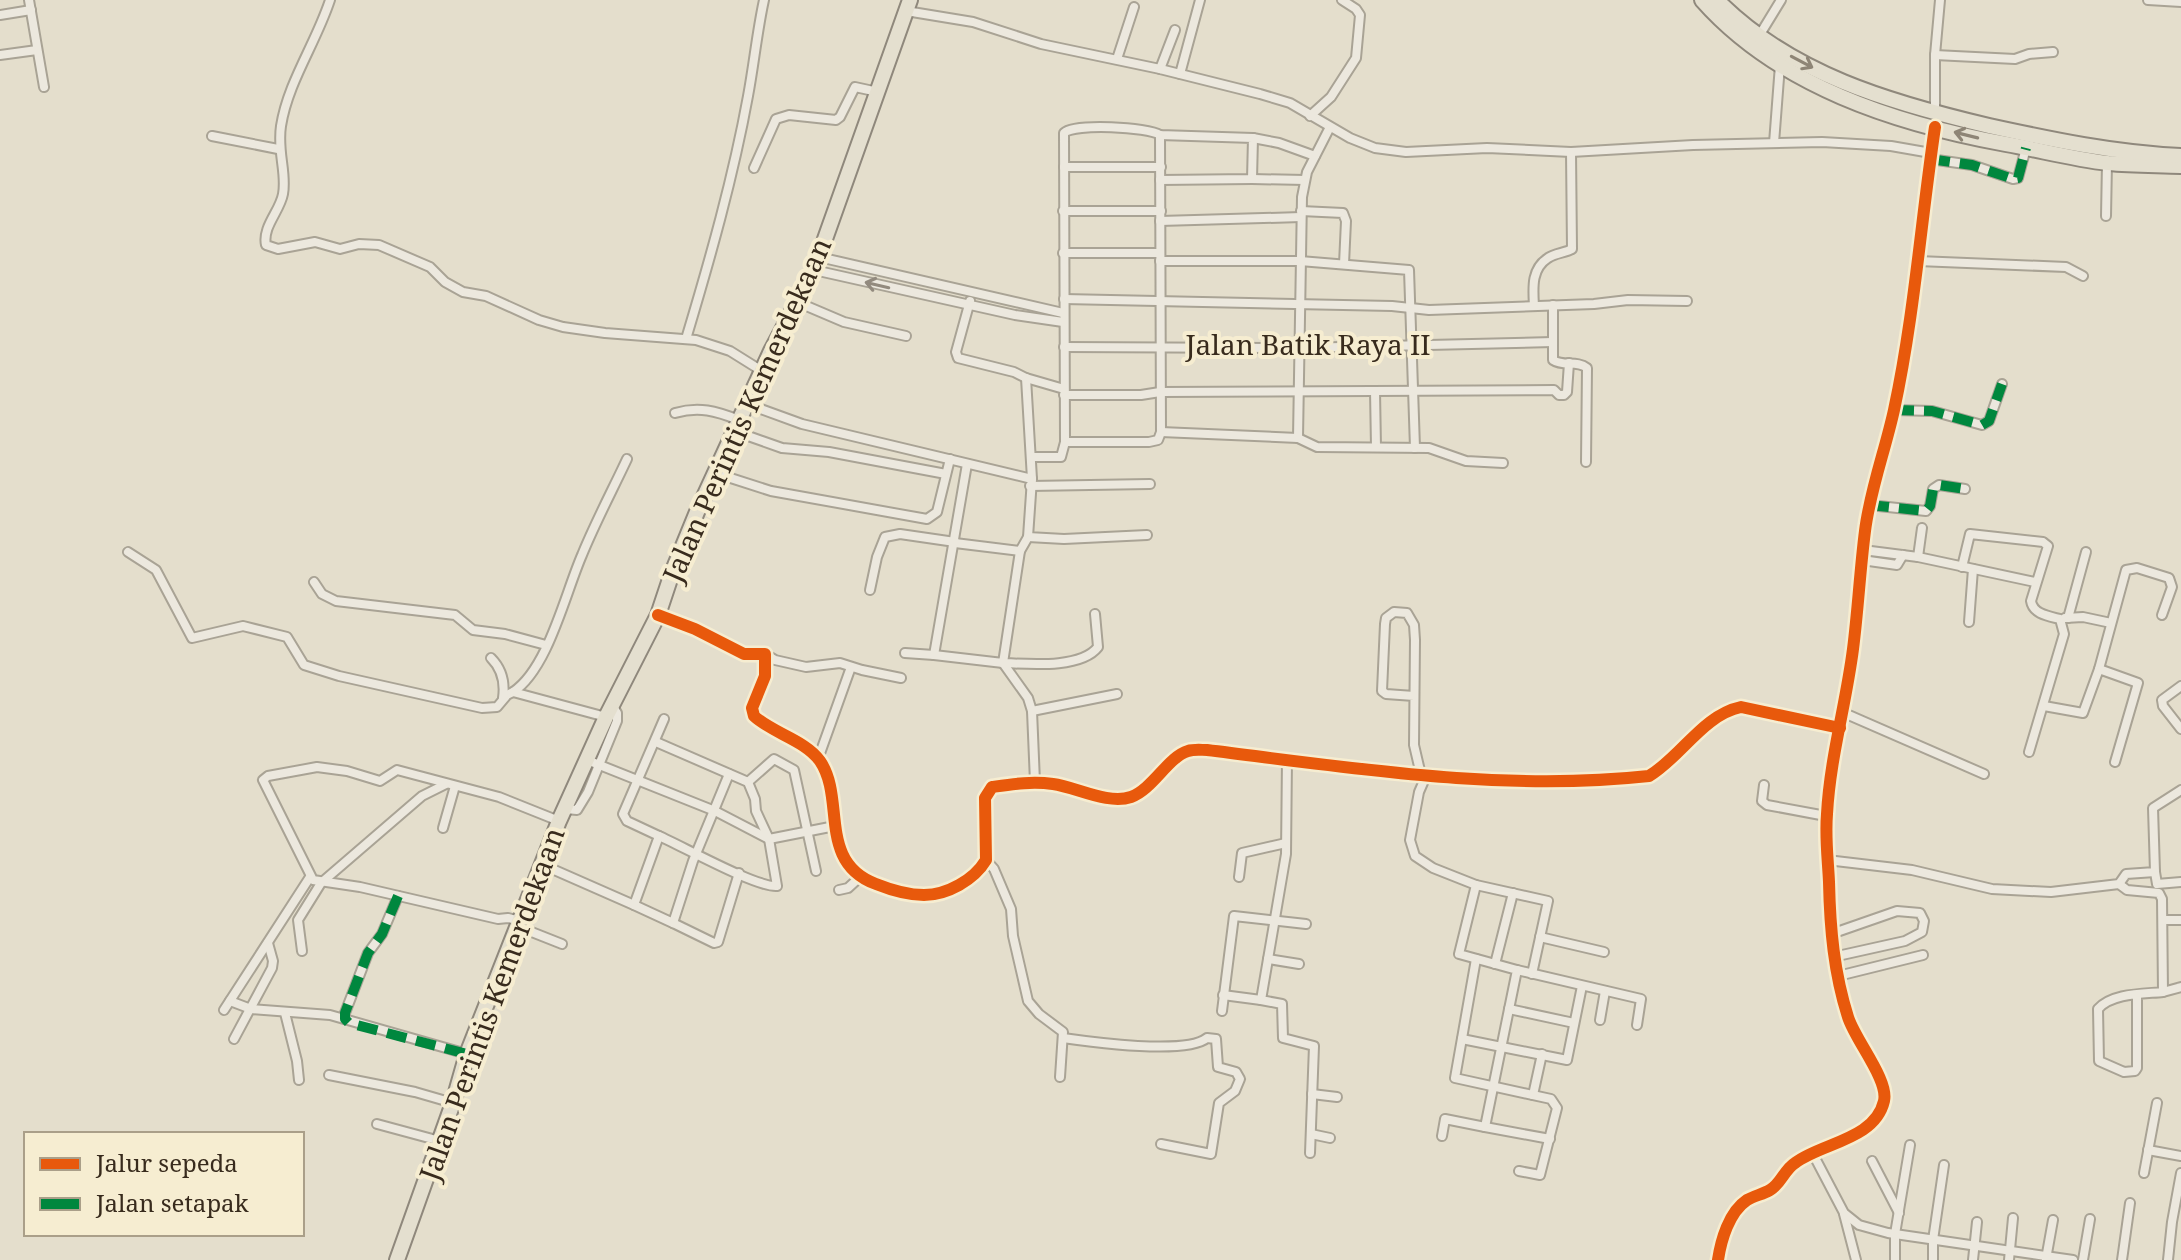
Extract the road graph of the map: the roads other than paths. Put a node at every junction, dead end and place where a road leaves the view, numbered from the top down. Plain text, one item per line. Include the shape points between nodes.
1 (29, 0) edge
2 (330, 0) edge
3 (764, 0) edge
4 (1200, 0) edge
5 (1342, 0) edge
6 (1702, 0) edge
7 (1717, 0) edge
8 (1781, 0) edge
9 (1940, 0) edge
10 (2148, 0) edge
11 (2181, 2) edge
12 (908, 6) edge
13 (1134, 7) dead end
14 (31, 10) junction
15 (0, 15) edge
16 (1175, 30) dead end
17 (1759, 36) junction
18 (37, 50) junction
19 (2053, 52) dead end
20 (0, 55) edge
21 (1935, 55) junction
22 (1117, 59) junction
23 (1780, 65) junction
24 (1160, 69) junction
25 (1180, 74) junction
26 (44, 87) dead end
27 (878, 92) junction
28 (1893, 108) junction
29 (1310, 116) junction
30 (1935, 120) junction
31 (1330, 127) junction
32 (1994, 134) junction
33 (1160, 135) junction
34 (212, 136) dead end
35 (1253, 138) junction
36 (1774, 143) junction
37 (2026, 148) junction
38 (278, 149) junction
39 (1571, 152) junction
40 (1315, 156) junction
41 (1930, 156) junction
42 (2181, 156) edge
43 (2107, 163) junction
44 (2181, 166) edge
45 (1064, 167) junction
46 (1161, 167) junction
47 (754, 168) dead end
48 (1252, 179) junction
49 (1160, 180) junction
50 (1305, 180) junction
51 (1063, 211) junction
52 (1301, 214) junction
53 (1160, 216) junction
54 (2106, 216) dead end
55 (1063, 253) junction
56 (1160, 257) junction
57 (1300, 261) junction
58 (1918, 261) junction
59 (816, 264) junction
60 (1344, 264) junction
61 (2083, 276) dead end
62 (914, 280) junction
63 (909, 292) junction
64 (972, 293) junction
65 (1064, 299) junction
66 (1687, 301) dead end
67 (797, 302) junction
68 (1162, 302) junction
69 (1017, 303) junction
70 (968, 305) junction
71 (1553, 305) junction
72 (1298, 306) junction
73 (1534, 306) junction
74 (1412, 308) junction
75 (1015, 315) junction
76 (1063, 318) junction
77 (906, 336) dead end
78 (686, 339) junction
79 (1553, 342) junction
80 (1161, 345) junction
81 (1412, 345) junction
82 (1064, 347) junction
83 (1298, 348) junction
84 (1569, 363) junction
85 (762, 371) junction
86 (1026, 378) junction
87 (2002, 384) dead end
88 (1375, 391) junction
89 (1414, 391) junction
90 (1064, 392) junction
91 (1160, 392) junction
92 (1298, 392) junction
93 (747, 404) junction
94 (1894, 410) junction
95 (675, 413) dead end
96 (737, 426) junction
97 (1161, 432) junction
98 (1298, 438) junction
99 (1065, 442) junction
100 (1376, 447) junction
101 (1415, 448) junction
102 (1031, 457) junction
103 (627, 459) dead end
104 (950, 459) junction
105 (1586, 462) dead end
106 (1503, 463) dead end
107 (967, 464) junction
108 (715, 473) junction
109 (946, 474) junction
110 (1031, 482) junction
111 (1150, 484) dead end
112 (1965, 489) dead end
113 (1869, 505) junction
114 (1922, 528) dead end
115 (1147, 535) dead end
116 (1028, 537) junction
117 (955, 543) junction
118 (1863, 550) junction
119 (1020, 551) junction
120 (128, 552) dead end
121 (2086, 552) dead end
122 (1903, 555) junction
123 (1918, 557) junction
124 (1862, 560) junction
125 (1962, 567) junction
126 (1973, 569) junction
127 (314, 582) dead end
128 (2035, 582) junction
129 (870, 590) dead end
130 (1095, 614) dead end
131 (658, 615) junction
132 (2162, 615) dead end
133 (2064, 618) junction
134 (1969, 622) dead end
135 (2111, 623) junction
136 (546, 645) junction
137 (905, 653) dead end
138 (765, 654) junction
139 (934, 655) junction
140 (491, 658) dead end
141 (1003, 663) junction
142 (851, 667) junction
143 (2099, 669) junction
144 (901, 678) dead end
145 (2181, 686) edge
146 (513, 692) junction
147 (1117, 694) dead end
148 (1414, 696) junction
149 (503, 699) junction
150 (2044, 706) junction
151 (609, 711) junction
152 (1032, 711) junction
153 (1844, 713) junction
154 (664, 719) dead end
155 (1840, 728) junction
156 (2181, 729) edge
157 (656, 742) junction
158 (2029, 752) dead end
159 (818, 759) junction
160 (1287, 759) junction
161 (592, 762) junction
162 (2115, 762) dead end
163 (729, 774) junction
164 (1984, 774) dead end
165 (1423, 776) junction
166 (639, 780) junction
167 (748, 782) junction
168 (1035, 782) junction
169 (446, 783) junction
170 (1764, 785) dead end
171 (2181, 790) edge
172 (715, 811) junction
173 (756, 811) junction
174 (562, 815) junction
175 (1826, 816) junction
176 (835, 826) junction
177 (748, 827) junction
178 (443, 828) dead end
179 (808, 831) junction
180 (659, 836) junction
181 (769, 839) junction
182 (1286, 843) junction
183 (696, 853) junction
184 (986, 860) junction
185 (1827, 860) junction
186 (543, 865) junction
187 (816, 871) dead end
188 (2155, 872) junction
189 (739, 873) junction
190 (860, 877) junction
191 (1239, 877) dead end
192 (316, 880) junction
193 (2181, 882) edge
194 (2119, 884) junction
195 (1476, 885) junction
196 (2158, 888) junction
197 (839, 890) dead end
198 (1513, 893) junction
199 (398, 896) junction
200 (634, 905) junction
201 (288, 912) junction
202 (298, 920) junction
203 (2163, 920) junction
204 (2181, 920) edge
205 (1275, 921) junction
206 (673, 923) junction
207 (520, 924) junction
208 (1306, 924) dead end
209 (1831, 934) junction
210 (1540, 937) junction
211 (268, 943) junction
212 (562, 944) dead end
213 (302, 951) dead end
214 (1604, 952) dead end
215 (1923, 955) dead end
216 (1833, 957) junction
217 (1268, 959) junction
218 (1476, 959) junction
219 (1299, 964) dead end
220 (1495, 964) junction
221 (1517, 970) junction
222 (1532, 974) junction
223 (1838, 976) junction
224 (1582, 986) junction
225 (2181, 987) edge
226 (1605, 991) junction
227 (2163, 992) junction
228 (1223, 995) junction
229 (2137, 995) junction
230 (1261, 1000) junction
231 (230, 1001) junction
232 (251, 1009) junction
233 (1509, 1009) junction
234 (224, 1010) dead end
235 (1222, 1011) dead end
236 (285, 1013) junction
237 (345, 1019) junction
238 (1600, 1020) dead end
239 (1574, 1023) junction
240 (1637, 1025) dead end
241 (1063, 1038) junction
242 (234, 1039) dead end
243 (1462, 1039) junction
244 (1502, 1046) junction
245 (467, 1054) junction
246 (1542, 1054) junction
247 (329, 1075) dead end
248 (1060, 1077) dead end
249 (299, 1080) dead end
250 (1493, 1086) junction
251 (1312, 1094) junction
252 (1533, 1095) junction
253 (1337, 1097) dead end
254 (453, 1103) junction
255 (2157, 1103) dead end
256 (377, 1124) dead end
257 (1485, 1127) junction
258 (1311, 1134) junction
259 (1442, 1136) dead end
260 (1330, 1138) dead end
261 (1550, 1139) junction
262 (440, 1141) junction
263 (1161, 1144) dead end
264 (1910, 1145) dead end
265 (2148, 1150) junction
266 (1310, 1153) dead end
267 (1813, 1154) junction
268 (2181, 1156) edge
269 (1872, 1161) dead end
270 (1944, 1165) dead end
271 (1519, 1171) dead end
272 (2144, 1173) dead end
273 (2181, 1173) edge
274 (2130, 1203) dead end
275 (1844, 1213) junction
276 (1899, 1213) junction
277 (2013, 1218) dead end
278 (2090, 1219) dead end
279 (2053, 1220) dead end
280 (1977, 1222) dead end
281 (2176, 1222) edge
282 (1895, 1234) junction
283 (1933, 1240) junction
284 (1973, 1246) junction
285 (2010, 1256) edge
286 (2046, 1258) edge
287 (397, 1260) edge
288 (1718, 1260) edge
289 (1856, 1260) edge
290 (1895, 1260) edge
291 (1933, 1260) edge
292 (1973, 1260) edge
293 (2073, 1260) edge
294 (2083, 1260) edge
295 (2122, 1260) edge
296 (2168, 1260) edge

1 - 14 street
2 - 38 street via 288,96
3 - 78 street via 711,258
4 - 25 street
5 - 29 street via 1360,15 1356,58 1331,97
6 - 23 main road via 1731,31
7 - 17 main road
8 - 17 street
9 - 21 street
10 - 11 street
12 - 22 street via 1041,44
12 - 27 main road, Jalan Perintis Kemerdekaan
13 - 22 street
14 - 15 street
14 - 18 street
16 - 24 street
17 -> 28 main road
18 - 20 street
18 - 26 street
19 - 21 street via 2015,59
21 - 30 street
22 - 24 street
23 - 28 main road via 1858,104
23 - 36 street
24 - 25 street
25 - 29 street via 1290,103
27 - 47 street via 855,87 836,120 789,115 776,119
27 - 59 main road, Jalan Perintis Kemerdekaan
28 - 30 main road
29 - 31 street
30 - 32 main road
30 - 41 street
31 - 39 street via 1375,148 1406,152
31 - 40 street
32 - 37 main road
32 - 42 main road
33 - 35 street
33 - 45 street via 1070,128 1064,133
33 - 46 street
34 - 38 street
35 - 40 street
35 - 48 street
36 - 39 street
36 - 41 street via 1891,146
37 - 41 street via 2018,178 2013,179
37 - 43 main road
38 - 78 street via 284,191 264,237 271,248 315,242 336,249 379,245 430,267 463,292 563,327
39 - 73 street via 1572,249 1548,258 1535,272
40 - 50 street
41 - 58 street
43 - 44 main road
43 - 54 street
45 - 46 street
45 - 51 street
46 - 49 street
48 - 49 street
48 - 50 street
49 - 53 street
50 - 52 street
51 - 53 street
51 - 55 street
52 - 53 street
52 - 57 street
52 - 60 street via 1343,213
53 - 56 street
55 - 56 street
55 - 65 street
56 - 57 street
56 - 68 street
57 - 60 street
57 - 72 street
58 - 61 street via 2066,267
58 - 94 street
59 - 62 street
63 -> 59 street
59 - 67 main road, Jalan Perintis Kemerdekaan
60 - 74 street via 1409,270
62 - 63 street
62 - 64 street
63 - 70 street
64 - 69 street
64 - 70 street
65 - 68 street
65 - 76 street
66 - 71 street
67 - 77 street via 844,322
67 - 85 main road, Jalan Perintis Kemerdekaan
68 - 72 street
68 - 80 street
69 - 75 street
69 - 76 street
70 - 75 street
70 - 86 street via 958,358
71 - 73 street
71 - 79 street
72 - 74 street
72 - 83 street
73 - 74 street
74 - 81 street
75 - 76 street
76 - 82 street
78 - 85 street via 730,351
79 - 81 street, Jalan Batik Raya II
79 - 84 street via 1555,362
80 - 82 street, Jalan Batik Raya II
80 - 83 street, Jalan Batik Raya II
80 - 91 street
81 - 83 street, Jalan Batik Raya II
81 - 89 street
82 - 90 street
83 - 92 street
84 - 89 street via 1564,395 1554,390
84 - 105 street via 1585,365 1588,372
85 - 93 main road, Jalan Perintis Kemerdekaan
86 - 90 street
86 - 102 street
87 - 94 street via 1989,421 1982,425 1932,411
88 - 89 street
88 - 92 street
88 - 100 street
89 - 101 street
90 - 91 street
90 - 99 street
91 - 92 street
91 - 97 street
92 - 98 street
93 - 96 main road, Jalan Perintis Kemerdekaan
93 - 104 street via 802,424
94 - 113 street
95 - 96 street via 704,409
96 - 108 main road, Jalan Perintis Kemerdekaan
96 - 109 street via 782,448
97 - 98 street
97 - 99 street via 1158,440 1149,442
98 - 100 street via 1317,447
99 - 102 street via 1061,457
100 - 101 street
101 - 106 street via 1466,461
102 - 110 street
103 - 136 street
104 - 107 street
104 - 109 street
107 - 110 street
107 - 117 street
108 - 109 street via 771,491 927,519 937,512
108 - 131 main road, Jalan Perintis Kemerdekaan
110 - 111 street
110 - 116 street
112 - 113 street via 1939,485 1926,511
113 - 118 street
114 - 123 street
115 - 116 street
116 - 119 street
117 - 119 street
117 - 129 street via 900,534 885,537
117 - 139 street
118 - 122 street
118 - 124 street
119 - 141 street
120 - 149 street via 156,570 191,637 220,629 259,628 287,637 304,665 339,676 482,708 493,708
121 - 133 street
122 - 123 street
122 - 124 street via 1897,565
123 - 125 street
124 - 153 street
125 - 126 street
125 - 128 street via 1970,534 2043,542 2048,549
126 - 128 street
126 - 134 street
127 - 136 street via 336,601 455,615 473,630
128 - 133 street via 2032,606
130 - 141 street via 1098,647 1091,654 1052,664
131 - 138 street via 744,654
131 - 151 main road, Jalan Perintis Kemerdekaan
132 - 135 street via 2172,587 2169,578 2131,568 2124,572
133 - 135 street
133 - 150 street
135 - 143 street
136 - 146 street via 526,681
137 - 139 street
138 - 142 street via 806,667
138 - 159 street via 765,679 752,712
139 - 141 street
140 - 149 street via 500,670
141 - 152 street
142 - 144 street
142 - 159 street
143 - 150 street via 2083,713
143 - 162 street via 2138,683
145 - 156 street via 2162,700
146 - 149 street
146 - 151 street
147 - 152 street
148 - 148 street via 1414,625 1407,613 1394,612 1385,624 1382,691
148 - 165 street via 1414,745
150 - 158 street
151 - 161 main road, Jalan Perintis Kemerdekaan
152 - 168 street
153 - 155 street
153 - 164 street
154 - 157 street
155 - 165 street via 1741,707 1729,710 1649,776 1525,783
155 - 175 street
157 - 163 street
157 - 166 street
159 - 176 street
160 - 165 street
160 - 168 street via 1189,750 1138,794 1124,799
160 - 182 street
161 - 166 street
161 - 174 main road, Jalan Perintis Kemerdekaan
163 - 167 street
163 - 172 street
165 - 195 street via 1410,840 1415,856
166 - 172 street
166 - 180 street via 623,817
167 - 173 street
167 - 179 street via 770,760 790,767
168 - 184 street via 987,791
169 - 174 street
169 - 178 street
169 - 192 street
169 - 192 street via 397,770 378,780 317,767 265,777 263,783
170 - 175 street via 1762,801 1767,805
171 - 188 street via 2153,808
172 - 177 street
172 - 183 street
173 - 177 street
173 - 181 street
174 - 186 main road, Jalan Perintis Kemerdekaan
175 - 185 street
176 - 179 street
176 - 190 street via 850,869
177 - 181 street
179 - 181 street
179 - 187 street
180 - 183 street
180 - 200 street
181 - 189 street via 777,886
182 - 191 street via 1242,853
182 - 205 street
183 - 189 street
183 - 206 street
184 - 190 street via 959,885 927,895
184 - 241 street via 1011,909 1028,1001 1061,1030
185 - 194 street via 1912,870 1992,889 2051,892
185 - 209 street
186 - 200 street
186 - 207 main road, Jalan Perintis Kemerdekaan
188 - 194 street via 2126,874
188 - 196 street
189 - 206 street via 718,942
190 - 197 street
192 - 199 street
192 - 201 street
192 - 202 street
193 - 196 street
194 - 196 street via 2127,890
195 - 198 street
195 - 218 street via 1459,954
196 - 203 street
198 - 210 street via 1548,901
198 - 220 street
199 - 207 street
199 - 237 street via 368,953
200 - 206 street
201 - 202 street
201 - 211 street
202 - 213 street
203 - 204 street
203 - 227 street
205 - 208 street
205 - 217 street
205 - 228 street via 1234,916
207 - 212 street
207 - 245 main road, Jalan Perintis Kemerdekaan
209 - 216 street
209 - 216 street via 1897,911 1920,913 1924,921 1922,932 1905,941
210 - 214 street
210 - 222 street
211 - 231 street
211 - 232 street via 272,968
215 - 223 street
216 - 223 street
217 - 219 street
217 - 230 street
218 - 220 street
218 - 243 street
220 - 221 street
221 - 222 street
221 - 233 street
222 - 224 street
223 - 267 street via 1852,1029 1885,1096 1879,1114 1862,1129
224 - 226 street
224 - 239 street
225 - 227 street
226 - 238 street
226 - 240 street via 1641,999
227 - 229 street
228 - 230 street
228 - 235 street
229 - 229 street via 2104,1002 2098,1009 2099,1061 2124,1072 2137,1068
230 - 251 street via 1282,1004 1283,1038 1314,1046
231 - 232 street
231 - 234 street
232 - 236 street
232 - 242 street
233 - 239 street
233 - 244 street
236 - 237 street
236 - 249 street
237 - 245 street
239 - 246 street via 1567,1060
241 - 248 street
241 - 263 street via 1180,1046 1216,1039 1218,1067 1236,1072 1240,1079 1235,1091 1219,1103 1211,1154
243 - 244 street
243 - 250 street via 1455,1078
244 - 246 street
244 - 250 street
245 - 254 main road, Jalan Perintis Kemerdekaan
246 - 252 street
247 - 254 street
250 - 252 street
250 - 257 street
251 - 253 street
251 - 258 street
252 - 261 street via 1551,1099 1557,1108
254 - 262 main road, Jalan Perintis Kemerdekaan
255 - 265 street
256 - 262 street
257 - 259 street via 1445,1119
257 - 261 street
258 - 260 street
258 - 266 street
261 - 271 street via 1540,1175
262 - 287 main road, Jalan Perintis Kemerdekaan
264 - 276 street
265 - 268 street
265 - 272 street
267 - 275 street
267 - 288 street via 1796,1161 1775,1187 1735,1212
269 - 276 street
270 - 283 street
273 - 281 street
274 - 295 street
275 - 282 street via 1859,1225
275 - 289 street
276 - 282 street
277 - 285 street
278 - 294 street
279 - 286 street
280 - 284 street
281 - 296 street
282 - 283 street
282 - 290 street
283 - 284 street
283 - 291 street
284 - 285 street
284 - 292 street
285 - 286 street
286 - 293 street

